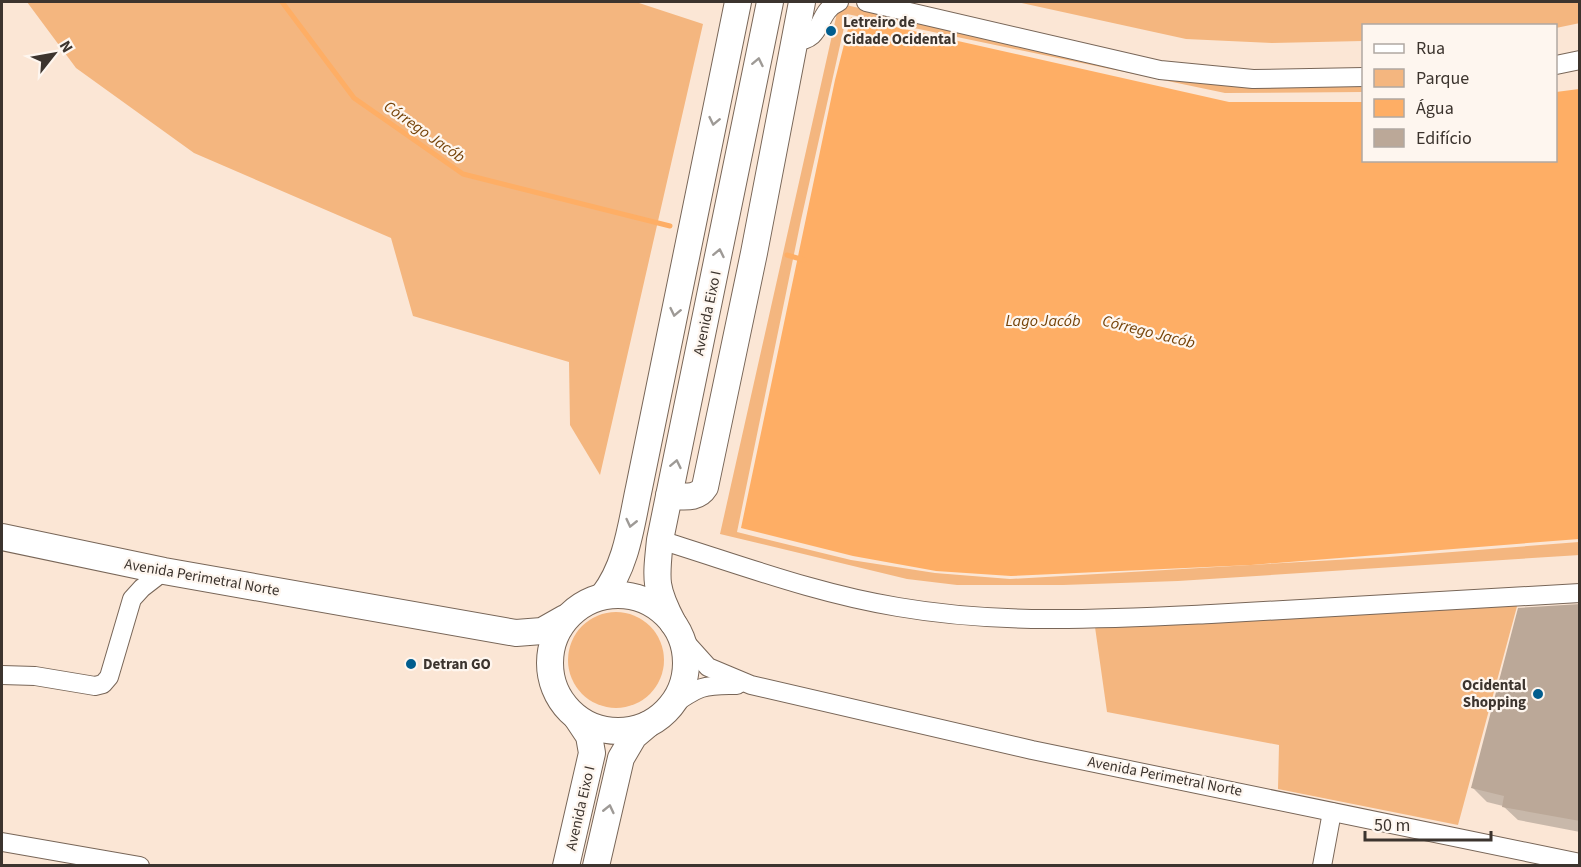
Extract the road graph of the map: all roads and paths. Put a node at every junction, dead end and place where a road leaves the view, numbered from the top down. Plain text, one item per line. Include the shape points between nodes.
1 (738, 2) edge
2 (770, 2) edge
3 (802, 2) edge
4 (839, 2) edge
5 (866, 2) edge
6 (794, 41) junction
7 (1580, 60) edge
8 (1557, 65) edge
9 (1362, 77) edge
10 (669, 496) junction
11 (2, 537) edge
12 (660, 540) junction
13 (164, 571) junction
14 (1580, 593) edge
15 (603, 596) junction
16 (403, 613) junction
17 (565, 618) junction
18 (677, 630) junction
19 (2, 675) edge
20 (551, 681) junction
21 (751, 685) junction
22 (670, 707) junction
23 (577, 718) junction
24 (647, 725) junction
25 (1332, 812) junction
26 (2, 842) edge
27 (1580, 863) edge
28 (140, 866) edge
29 (566, 866) edge
30 (596, 866) edge
31 (1322, 866) edge

1 -> 15 main road, Avenida Eixo I via 637,499 624,556
10 -> 2 main road, Avenida Eixo I
3 - 6 main road
4 - 6 street via 825,11 810,38
5 - 9 street via 1160,70 1252,80
6 - 10 main road via 705,487 695,496
7 - 8 street
10 - 12 main road, Avenida Eixo I
11 - 13 main road, Avenida Perimetral Norte
12 - 14 street via 845,596 954,615 1024,620 1363,607
12 - 18 main road, Avenida Eixo I via 658,591
13 - 16 main road, Avenida Perimetral Norte
13 - 19 street via 132,599 104,684
15 - 17 main road via 582,604
15 - 18 main road via 619,594 648,601
16 - 17 main road, Avenida Perimetral Norte via 516,633 542,631
16 - 20 main road, Avenida Perimetral Norte via 525,646 536,654
17 - 20 main road via 551,647
18 - 21 street, Avenida Perimetral Norte via 708,668
18 - 22 main road via 686,652 686,674 684,686
20 - 23 main road via 561,702
21 - 22 street, Avenida Perimetral Norte via 701,687
21 - 25 street, Avenida Perimetral Norte via 1032,750
22 - 24 main road
23 - 24 main road via 608,730 627,731
23 - 29 main road, Avenida Eixo I via 589,736 592,753
30 -> 24 main road, Avenida Eixo I via 621,758 634,736
25 - 27 street, Avenida Perimetral Norte
25 - 31 street
26 - 28 street

